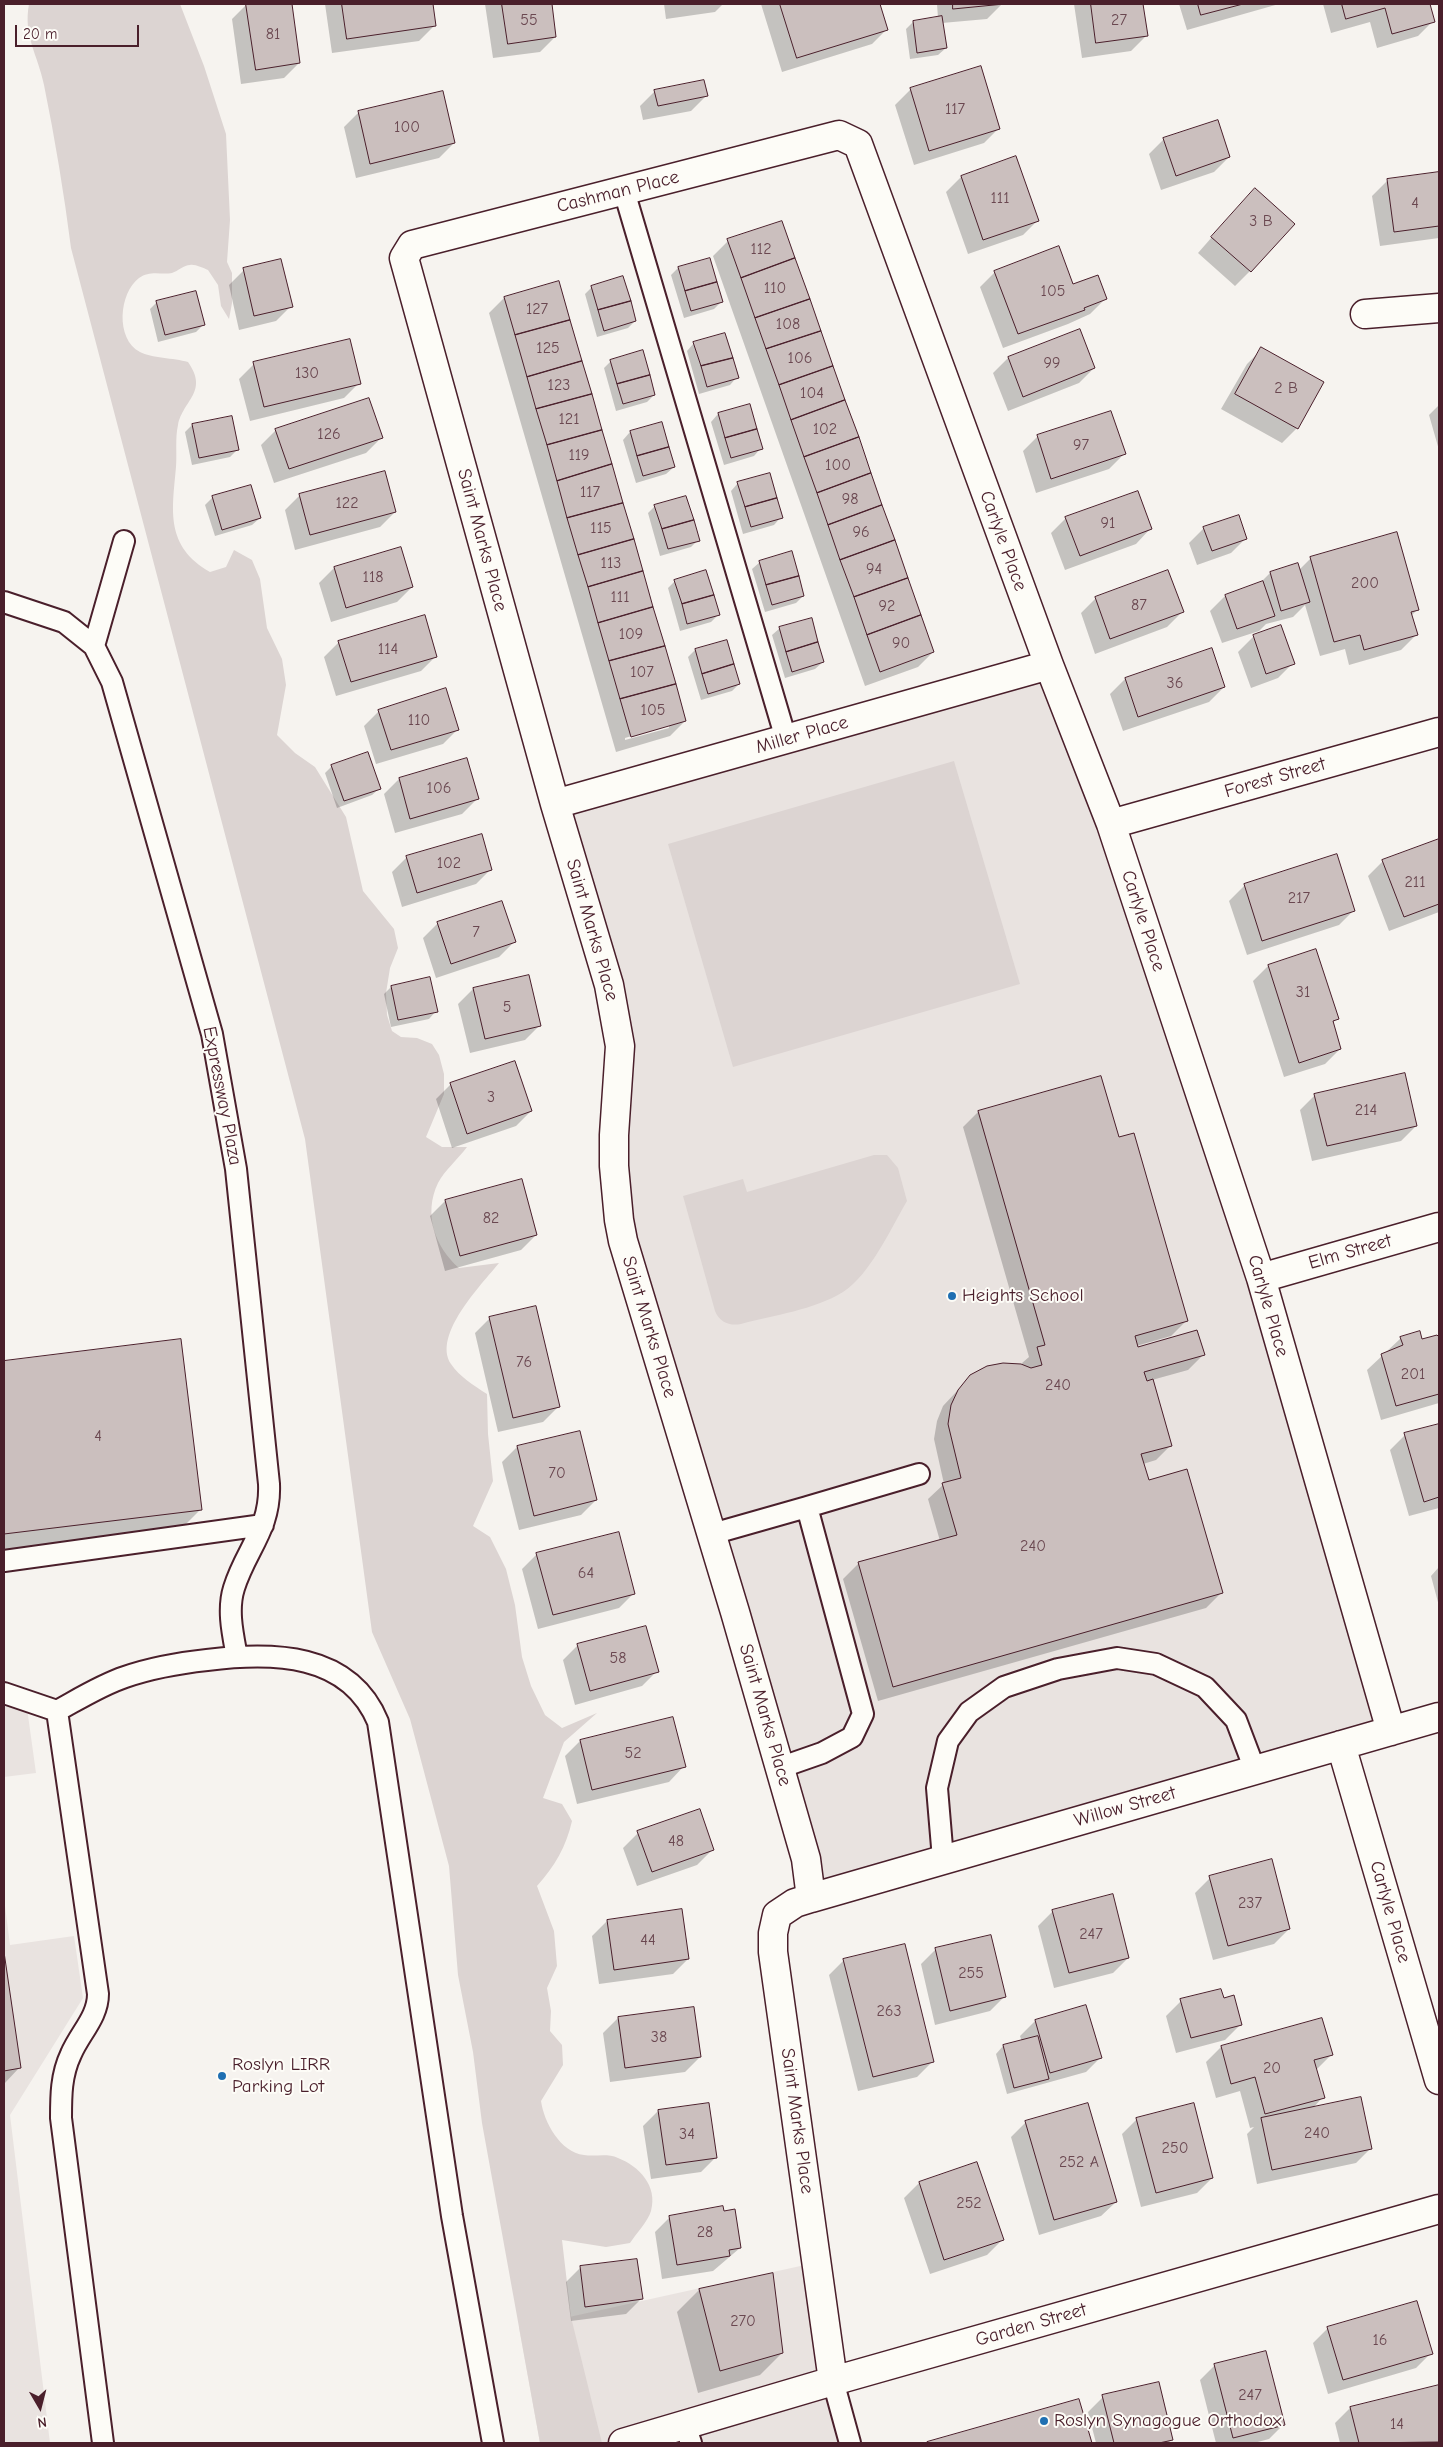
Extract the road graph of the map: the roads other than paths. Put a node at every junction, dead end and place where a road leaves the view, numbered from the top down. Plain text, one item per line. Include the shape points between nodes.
1 (840, 135) joint
2 (624, 191) junction
3 (404, 258) joint
4 (1439, 308) edge
5 (1364, 314) dead end
6 (124, 541) dead end
7 (4, 602) edge
8 (94, 646) junction
9 (1049, 666) junction
10 (1439, 732) edge
11 (786, 739) junction
12 (555, 804) junction
13 (1111, 824) junction
14 (1439, 1227) edge
15 (1261, 1278) junction
16 (919, 1474) dead end
17 (807, 1507) junction
18 (263, 1525) junction
19 (712, 1534) junction
20 (4, 1561) edge
21 (238, 1657) junction
22 (4, 1693) edge
23 (57, 1711) junction
24 (1439, 1717) edge
25 (1391, 1731) junction
26 (1341, 1745) junction
27 (780, 1768) junction
28 (1255, 1770) junction
29 (943, 1860) junction
30 (811, 1898) junction
31 (1439, 2080) edge
32 (1439, 2209) edge
33 (833, 2381) junction
34 (688, 2434) edge
35 (102, 2443) edge
36 (493, 2443) edge
37 (623, 2443) edge
38 (850, 2443) edge

1 - 2 street, Cashman Place
1 - 9 street, Carlyle Place via 858,144
2 - 3 street, Cashman Place via 412,245
2 - 11 lane
3 - 12 street, Saint Marks Place
4 - 5 street
6 - 8 lane
7 - 8 lane, Expressway Plaza via 64,622
8 - 18 lane, Expressway Plaza via 112,682 212,1034 236,1169 263,1420 270,1503
9 - 11 street, Miller Place
9 - 13 street, Carlyle Place
10 - 13 street, Forest Street
11 - 12 street, Miller Place
12 - 19 street, Saint Marks Place via 616,1018 620,1046 614,1166 628,1262
13 - 15 street, Carlyle Place
14 - 15 street, Elm Street
15 - 25 street, Carlyle Place
16 - 17 lane
17 - 19 lane
17 - 27 lane via 864,1714 852,1737 822,1753
18 - 20 lane
18 - 21 lane, Expressway Plaza via 234,1589 231,1624
19 - 27 street, Saint Marks Place
21 - 23 lane via 174,1664 126,1676
21 - 36 lane via 303,1660 339,1675 364,1696 378,1722 452,2216
22 - 23 lane
23 - 35 lane via 98,1994 93,2016 71,2054 61,2084 61,2118
24 - 25 street, Willow Street
25 - 26 street, Willow Street
26 - 28 street, Willow Street
26 - 31 street, Carlyle Place
27 - 30 street, Saint Marks Place via 806,1859
28 - 29 street, Willow Street
28 - 29 lane via 1236,1720 1205,1687 1156,1664 1117,1658 1058,1669 1004,1687 969,1712 948,1741 937,1788
29 - 30 street, Willow Street
30 - 33 street, Saint Marks Place via 795,1903 777,1915 772,1933
32 - 33 street, Garden Street
33 - 34 street, Garden Street
33 - 38 lane
34 - 37 street, Garden Street

